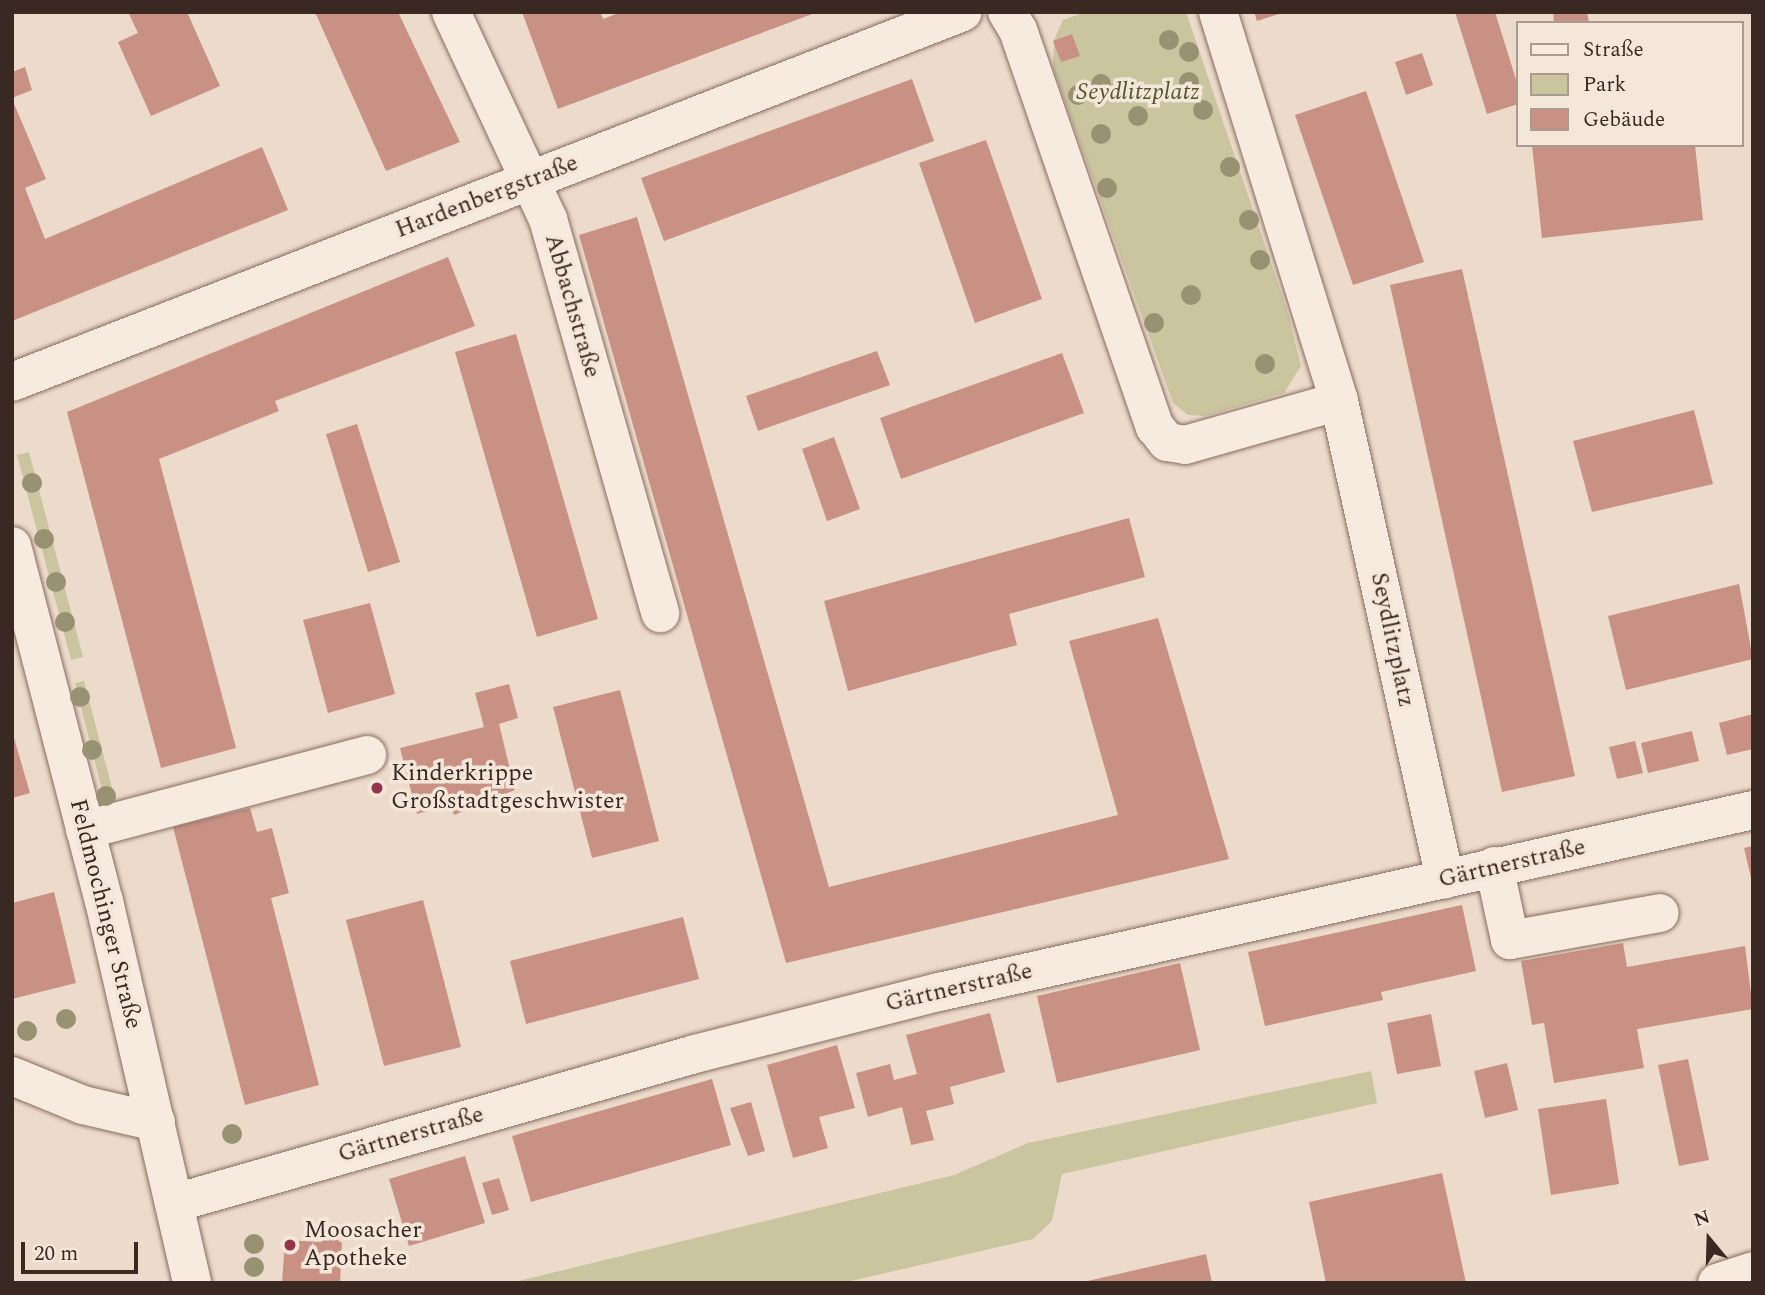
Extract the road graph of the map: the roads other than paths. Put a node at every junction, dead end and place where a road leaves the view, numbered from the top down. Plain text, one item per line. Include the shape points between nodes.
1 (450, 12) edge
2 (962, 12) edge
3 (1007, 12) edge
4 (1218, 12) edge
5 (531, 179) junction
6 (12, 382) edge
7 (1339, 401) junction
8 (12, 546) edge
9 (660, 613) dead end
10 (367, 754) dead end
11 (1753, 810) edge
12 (85, 830) junction
13 (1494, 866) junction
14 (1445, 879) junction
15 (1660, 914) dead end
16 (12, 1076) edge
17 (156, 1122) junction
18 (174, 1203) junction
19 (1753, 1271) edge
20 (192, 1283) edge
21 (1717, 1283) edge

1 - 5 street, Abbachstraße
2 - 5 street, Hardenbergstraße
3 - 7 street via 1018,30 1156,428 1167,442 1185,445
4 - 7 street, Seydlitzplatz
5 - 6 street, Hardenbergstraße
5 - 9 street, Abbachstraße via 548,219
7 - 14 street, Seydlitzplatz
8 - 12 street, Feldmochinger Straße
10 - 12 street
11 - 13 street, Gärtnerstraße
12 - 17 street, Feldmochinger Straße
13 - 14 street, Gärtnerstraße
13 - 15 street via 1510,940
14 - 18 street, Gärtnerstraße via 777,1033
16 - 17 street via 83,1105
17 - 18 street, Feldmochinger Straße
18 - 20 street, Feldmochinger Straße
19 - 21 street

